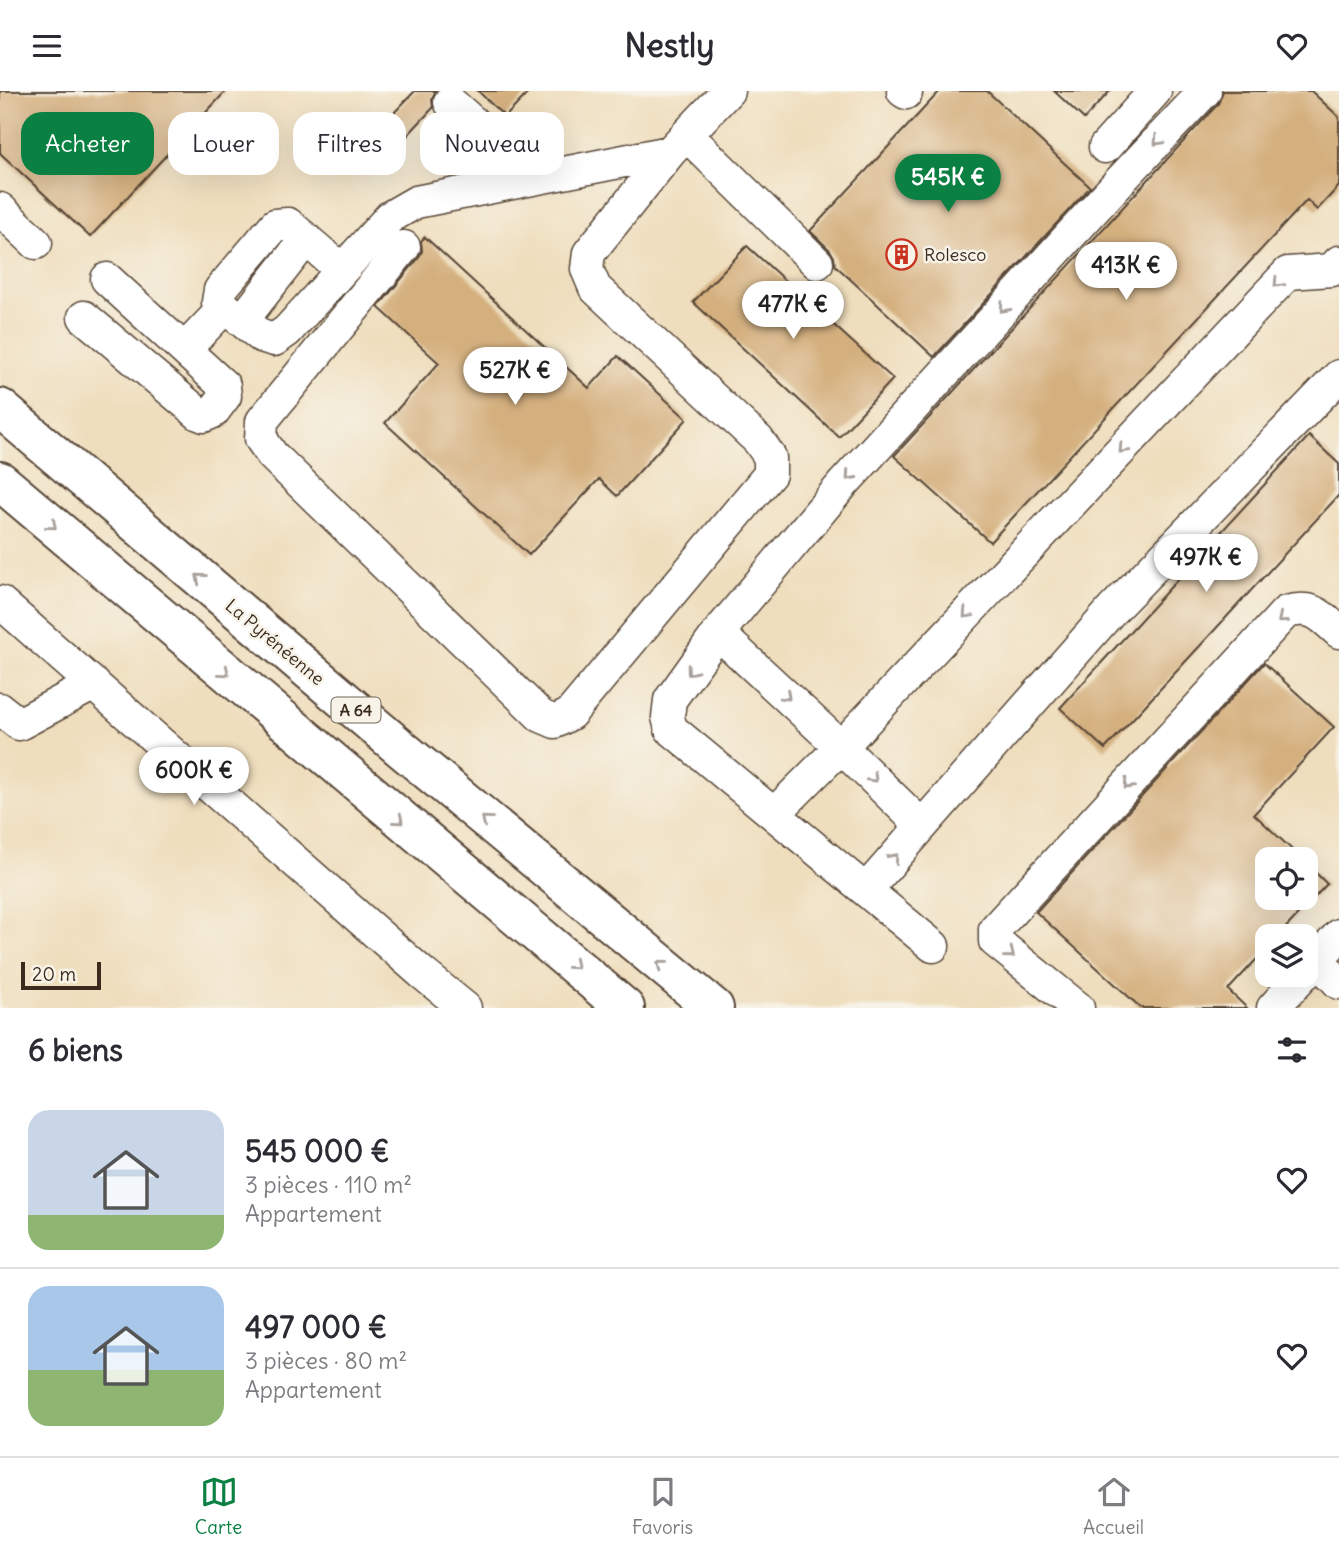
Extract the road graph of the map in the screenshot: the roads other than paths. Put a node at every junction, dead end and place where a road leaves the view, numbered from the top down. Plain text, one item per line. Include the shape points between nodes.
1 (727, 91) edge
2 (1154, 91) edge
3 (1205, 91) edge
4 (450, 102) dead end
5 (678, 143) junction
6 (1105, 147) dead end
7 (536, 178) junction
8 (0, 209) edge
9 (36, 243) dead end
10 (404, 247) dead end
11 (817, 263) dead end
12 (1339, 263) edge
13 (342, 270) junction
14 (107, 279) dead end
15 (233, 314) junction
16 (84, 317) dead end
17 (185, 349) junction
18 (1339, 376) edge
19 (0, 408) edge
20 (0, 481) edge
21 (0, 602) edge
22 (1339, 632) edge
23 (718, 633) junction
24 (94, 684) junction
25 (0, 709) edge
26 (841, 747) junction
27 (774, 814) junction
28 (922, 826) junction
29 (866, 890) junction
30 (1339, 935) edge
31 (933, 946) dead end
32 (1318, 959) edge
33 (1318, 973) edge
34 (1339, 983) edge
35 (1292, 987) edge
36 (465, 1008) edge
37 (625, 1008) edge
38 (714, 1008) edge
39 (1078, 1008) edge
40 (1273, 1008) edge

1 - 5 street
2 - 6 street
3 -> 23 street via 843,484
4 - 7 street
5 - 7 street
5 - 10 street via 589,253 587,269 594,288 758,440 770,457 769,474 570,714 555,722 541,716 272,455 261,439 262,421
5 - 11 street
7 - 13 street via 416,202 390,217
8 - 9 street
12 -> 26 street via 1332,270 1288,273
13 - 15 street via 274,340 261,336
13 - 15 street via 288,224 275,225 220,290 218,302
14 - 17 street
15 - 17 street
16 - 17 street via 204,416 225,396 224,386
18 - 28 street via 1112,610
38 -> 19 highway, La Pyrénéenne / A 64
20 -> 37 highway
21 - 24 street
22 -> 39 street via 1317,612 1300,609 1286,613 995,929 995,941
23 -> 26 street
23 -> 27 street via 670,700 671,729
24 - 25 street via 19,724
24 - 36 street
26 - 27 street
26 -> 28 street
27 - 29 street
29 -> 28 street
29 - 31 street
30 - 32 street
33 - 34 street
35 - 40 street

